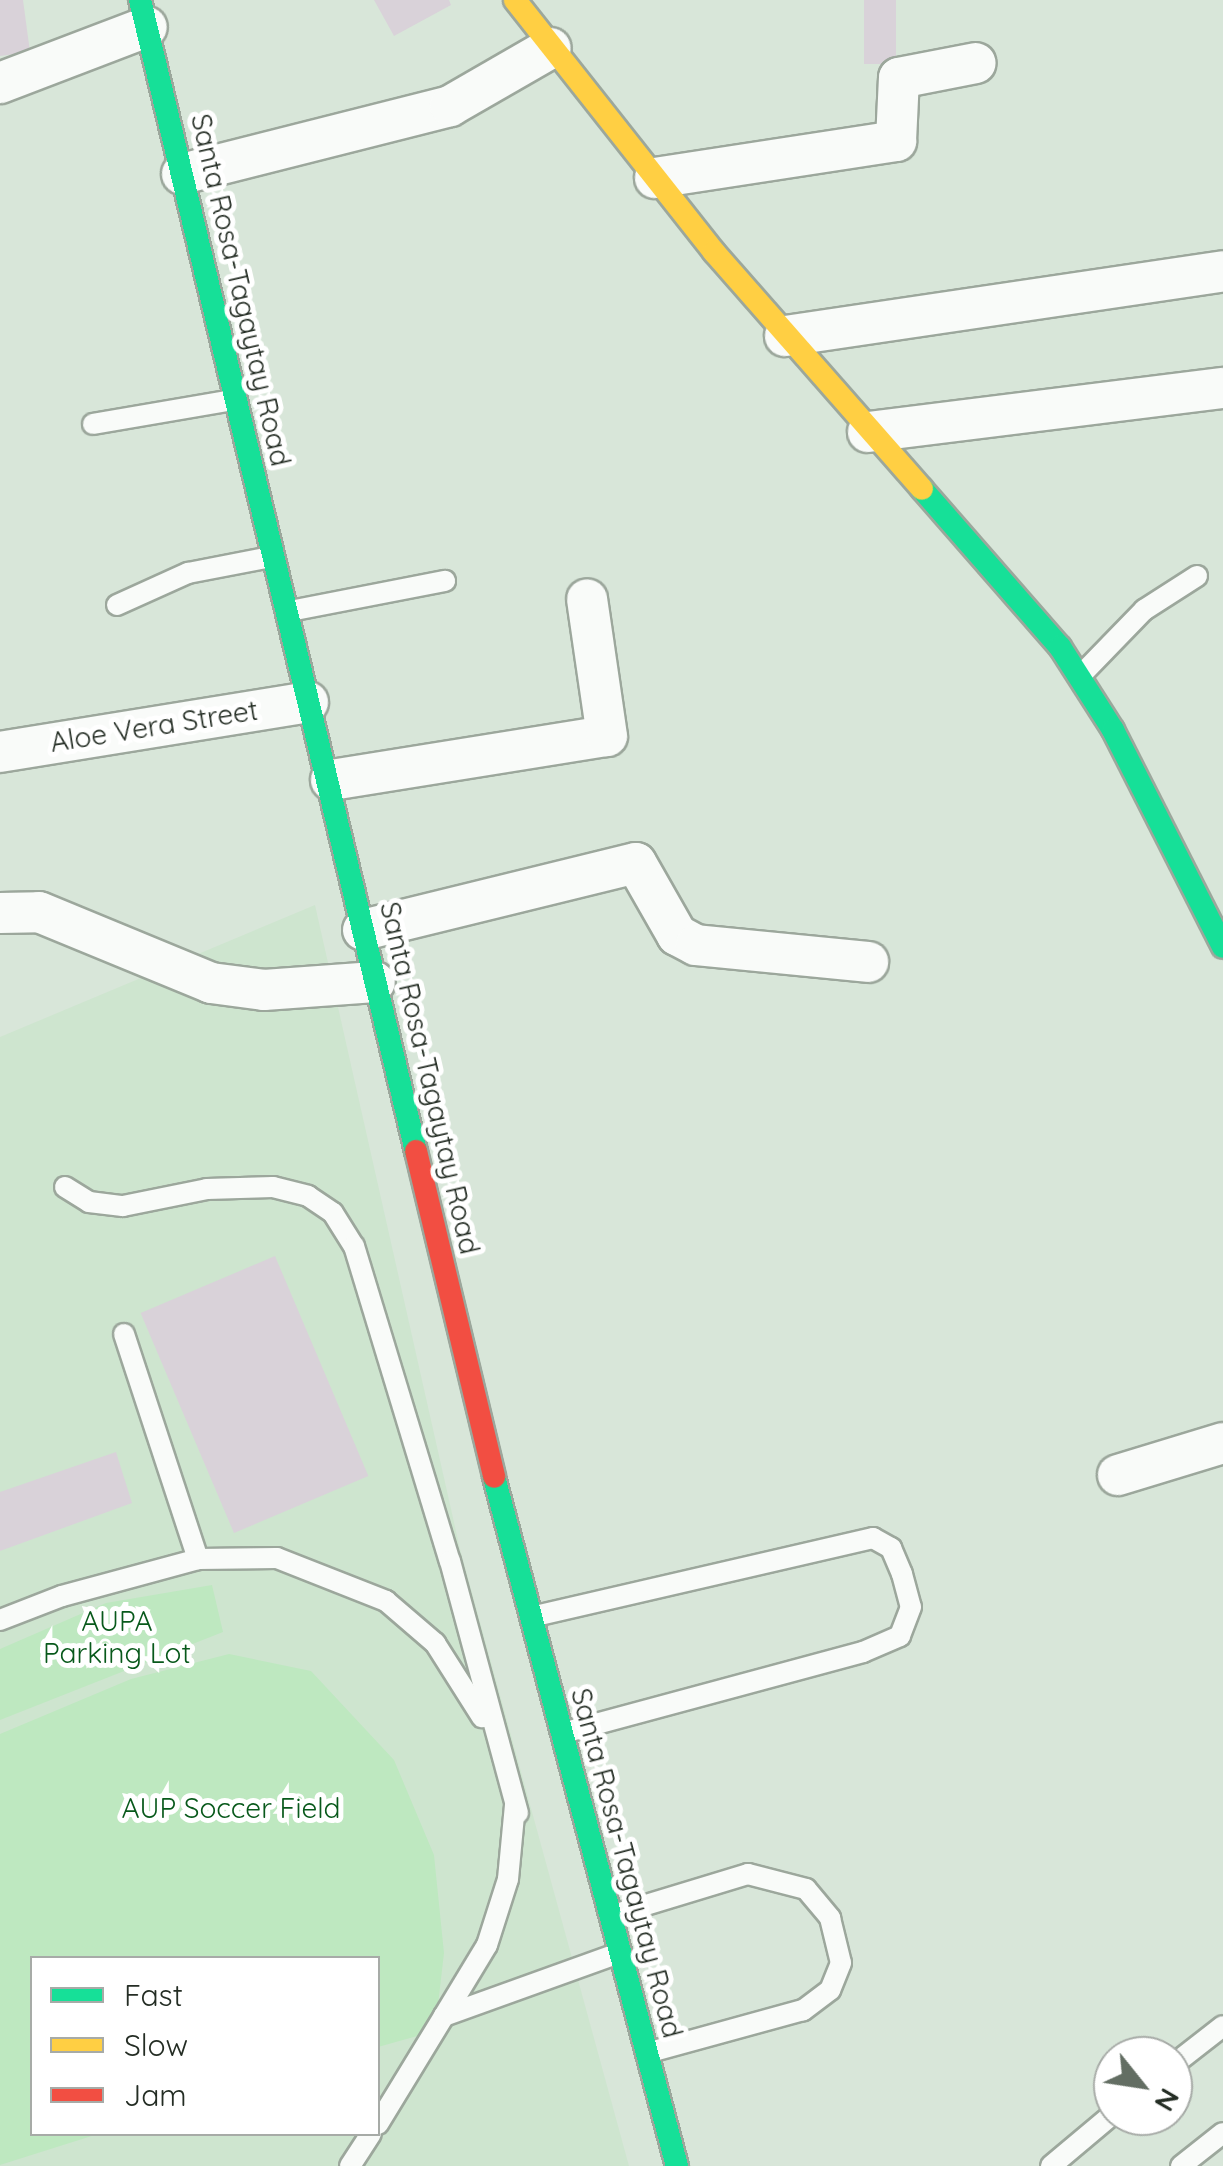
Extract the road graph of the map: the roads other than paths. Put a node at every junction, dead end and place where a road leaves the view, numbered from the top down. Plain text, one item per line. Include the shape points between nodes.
1 (515, 0) edge
2 (143, 13) edge
3 (551, 48) junction
4 (976, 63) dead end
5 (0, 84) edge
6 (182, 174) junction
7 (655, 178) junction
8 (1223, 271) edge
9 (785, 336) junction
10 (1223, 388) edge
11 (236, 400) junction
12 (93, 424) dead end
13 (868, 432) junction
14 (273, 557) junction
15 (1197, 576) dead end
16 (445, 581) dead end
17 (587, 600) dead end
18 (117, 605) dead end
19 (286, 611) junction
20 (1080, 677) junction
21 (308, 702) junction
22 (0, 752) edge
23 (331, 780) junction
24 (0, 913) edge
25 (363, 930) junction
26 (1223, 947) edge
27 (868, 962) dead end
28 (375, 982) junction
29 (65, 1187) dead end
30 (124, 1334) dead end
31 (1223, 1443) edge
32 (1118, 1475) dead end
33 (198, 1559) junction
34 (530, 1617) junction
35 (0, 1620) edge
36 (562, 1734) junction
37 (518, 1813) junction
38 (611, 1915) junction
39 (620, 1953) junction
40 (444, 2016) junction
41 (1223, 2026) edge
42 (1193, 2049) edge
43 (646, 2053) junction
44 (380, 2121) edge
45 (1093, 2131) edge
46 (370, 2136) edge
47 (1220, 2141) edge
48 (350, 2166) edge
49 (677, 2166) edge
50 (1051, 2166) edge
51 (1181, 2166) edge

1 - 3 main road
2 - 5 street
2 - 6 main road, Santa Rosa-Tagaytay Road
3 - 6 street via 450,106
3 - 7 main road
4 - 7 street via 899,78 896,141
6 - 11 main road, Santa Rosa-Tagaytay Road
7 - 9 main road
8 - 9 street
9 - 13 main road
10 - 13 street
11 - 12 lane
11 - 14 main road, Santa Rosa-Tagaytay Road
13 - 20 main road via 989,561
14 - 18 lane via 188,574
14 - 19 main road, Santa Rosa-Tagaytay Road
15 - 20 lane via 1144,610
16 - 19 lane
17 - 23 street via 607,736
19 - 21 main road, Santa Rosa-Tagaytay Road
20 - 26 main road
21 - 22 street, Aloe Vera Street
21 - 23 main road, Santa Rosa-Tagaytay Road
23 - 25 main road, Santa Rosa-Tagaytay Road
24 - 28 street via 39,912 211,983 264,990
25 - 27 street via 636,863 678,935 696,945
25 - 28 main road, Santa Rosa-Tagaytay Road
28 - 34 main road, Santa Rosa-Tagaytay Road
29 - 37 lane via 88,1202 123,1206 207,1189 273,1187 308,1196 334,1213 365,1283
30 - 33 lane
31 - 32 street
33 - 35 lane
33 - 37 lane via 278,1558 386,1600 435,1644 474,1699
34 - 36 main road, Santa Rosa-Tagaytay Road
34 - 36 lane via 873,1538 891,1548 907,1591 911,1607 900,1636 862,1652
36 - 38 main road, Santa Rosa-Tagaytay Road
37 - 40 lane via 508,1879 487,1945
38 - 39 main road, Santa Rosa-Tagaytay Road
38 - 43 lane via 748,1874 806,1889 830,1918 841,1963 830,1990 802,2010
39 - 40 lane
39 - 43 main road, Santa Rosa-Tagaytay Road
40 - 44 lane
41 - 42 lane
43 - 49 main road, Santa Rosa-Tagaytay Road
45 - 50 lane
46 - 48 lane
47 - 51 lane

